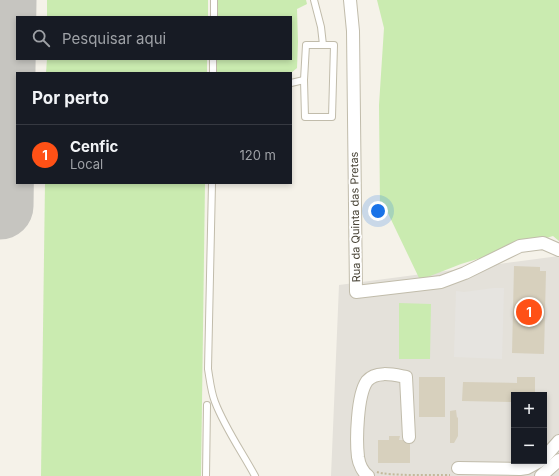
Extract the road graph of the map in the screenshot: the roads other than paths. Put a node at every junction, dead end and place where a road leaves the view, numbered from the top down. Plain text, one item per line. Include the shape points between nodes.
1 (214, 0) edge
2 (314, 0) edge
3 (350, 0) edge
4 (214, 16) edge
5 (323, 45) junction
6 (213, 60) edge
7 (213, 72) edge
8 (304, 80) junction
9 (292, 83) edge
10 (212, 184) edge
11 (559, 250) edge
12 (207, 405) dead end
13 (409, 437) dead end
14 (559, 442) edge
15 (547, 455) edge
16 (559, 460) edge
17 (534, 464) edge
18 (458, 468) dead end
19 (206, 476) edge
20 (255, 476) edge
21 (368, 476) edge
22 (541, 476) edge

1 - 4 lane
2 - 5 lane
3 - 11 street, Rua da Quinta das Pretas via 353,31 356,292 441,282 520,246 543,243
5 - 8 lane via 306,46
5 - 8 lane via 334,46 332,117 305,117
6 - 7 lane
8 - 9 lane
10 - 20 lane via 208,369 211,390 225,424
12 - 19 lane
13 - 21 street via 406,376 377,375 368,380 358,411 358,458
14 - 15 street
16 - 22 street
17 - 18 street via 520,469

